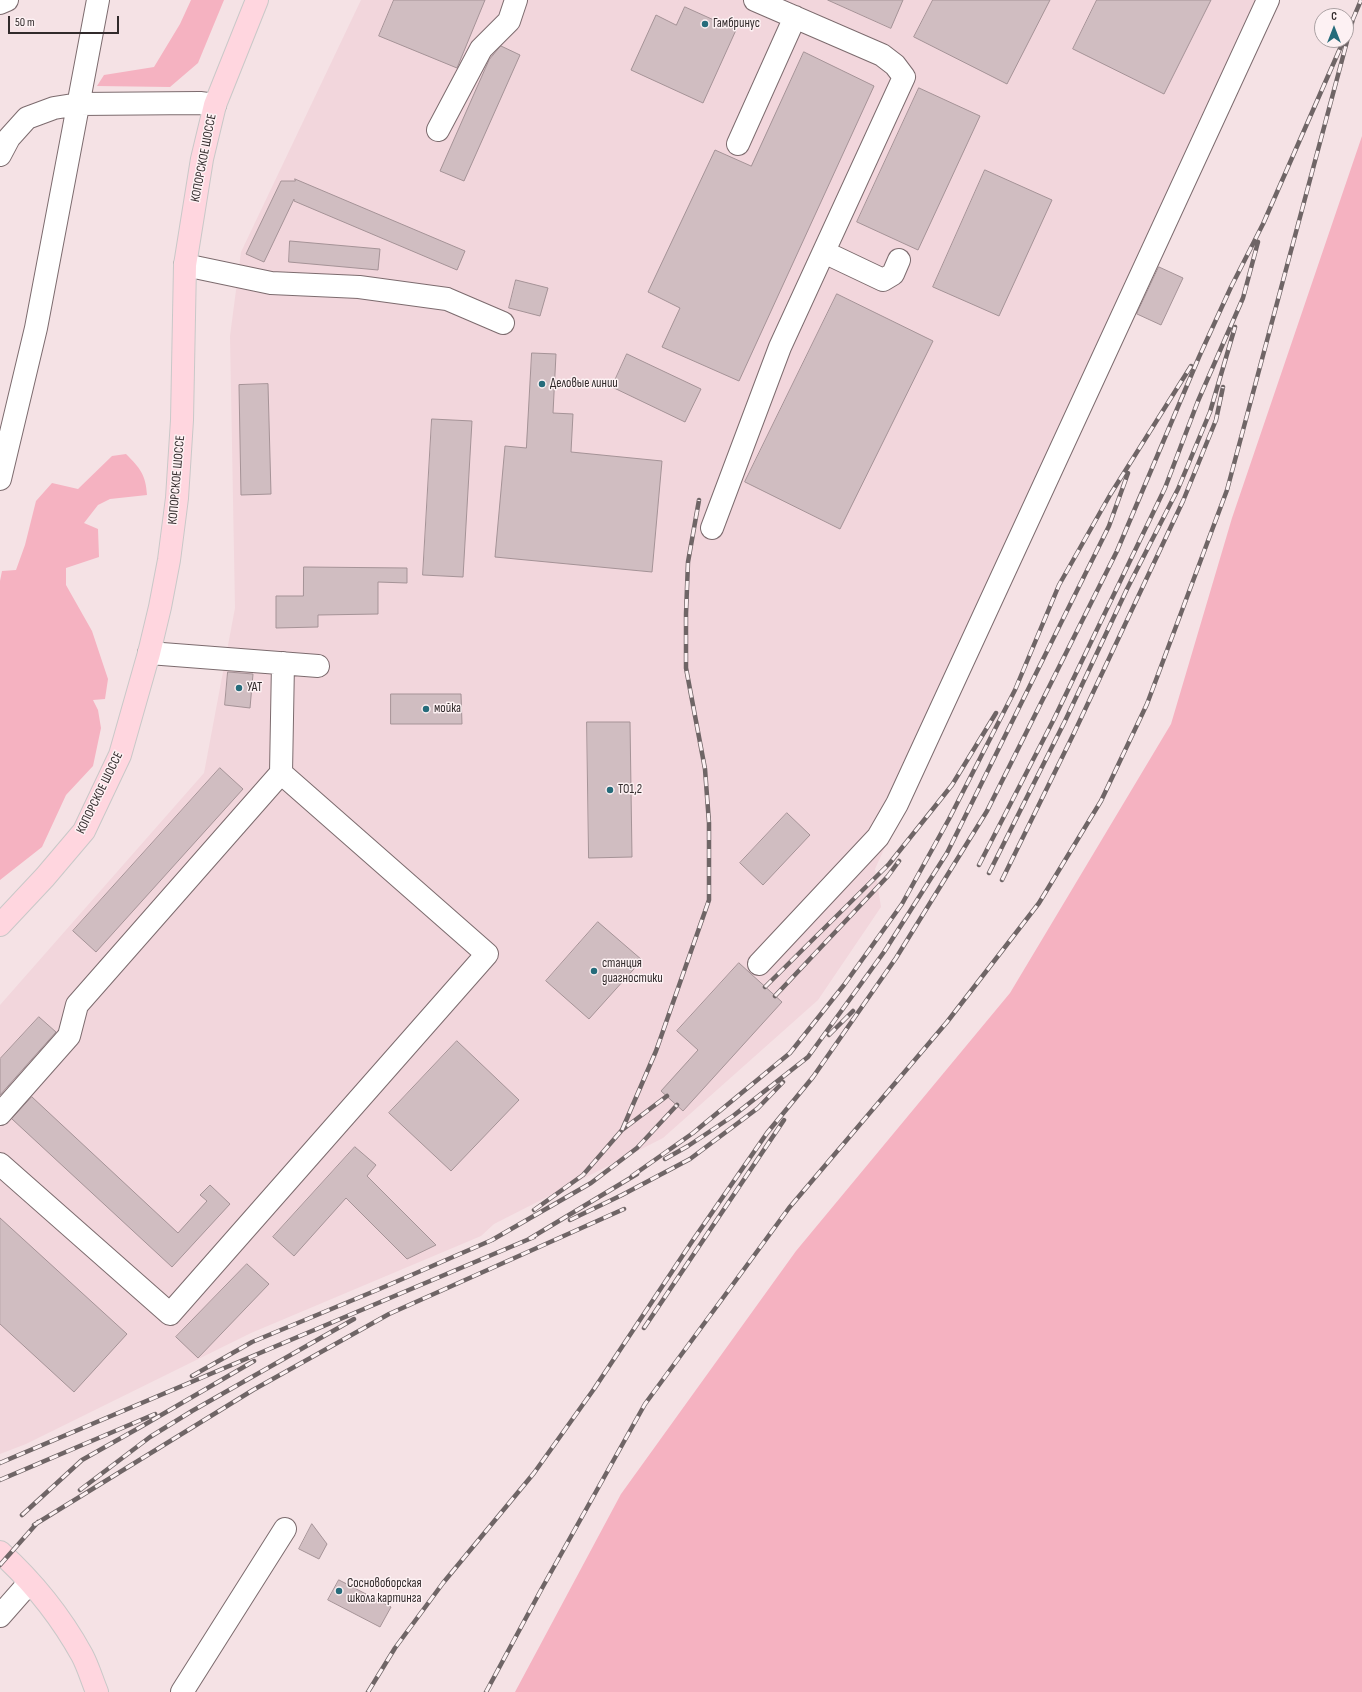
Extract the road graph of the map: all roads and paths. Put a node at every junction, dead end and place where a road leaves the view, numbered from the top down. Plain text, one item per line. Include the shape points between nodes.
1 (7, 0) edge
2 (98, 0) edge
3 (257, 0) edge
4 (516, 0) edge
5 (755, 0) edge
6 (1268, 0) edge
7 (0, 3) edge
8 (795, 17) junction
9 (80, 100) junction
10 (215, 105) junction
11 (438, 130) dead end
12 (2, 140) edge
13 (738, 144) dead end
14 (824, 252) junction
15 (899, 260) dead end
16 (185, 265) junction
17 (503, 323) dead end
18 (0, 479) edge
19 (712, 528) dead end
20 (149, 653) junction
21 (284, 663) junction
22 (318, 666) dead end
23 (281, 773) junction
24 (0, 925) edge
25 (759, 964) dead end
26 (0, 1114) edge
27 (0, 1164) edge
28 (285, 1529) dead end
29 (0, 1552) edge
30 (29, 1583) junction
31 (0, 1616) edge
32 (97, 1692) edge
33 (182, 1692) edge

1 - 7 street
2 - 9 street
3 - 10 main road, КОПОРСКОЕ ШОССЕ
4 - 11 street via 509,21 481,48
5 - 8 street
6 - 25 street via 897,804 878,837
8 - 13 street
8 - 14 street via 882,55 896,65 904,77
9 - 10 street
9 - 12 street via 27,118
9 - 18 street via 36,328
10 - 16 main road, КОПОРСКОЕ ШОССЕ via 202,159
14 - 15 street via 883,280 893,274
14 - 19 street via 780,347
16 - 17 street via 271,283 359,287 447,299
16 - 20 main road, КОПОРСКОЕ ШОССЕ via 182,420 177,498 169,560
20 - 21 street
20 - 24 main road, КОПОРСКОЕ ШОССЕ via 120,756 84,830
21 - 22 street
21 - 23 street
23 - 26 street via 76,1005 69,1036
23 - 27 street via 487,954 170,1314
28 - 33 street
29 - 30 main road
30 - 31 street
30 - 32 main road via 61,1621 83,1656

